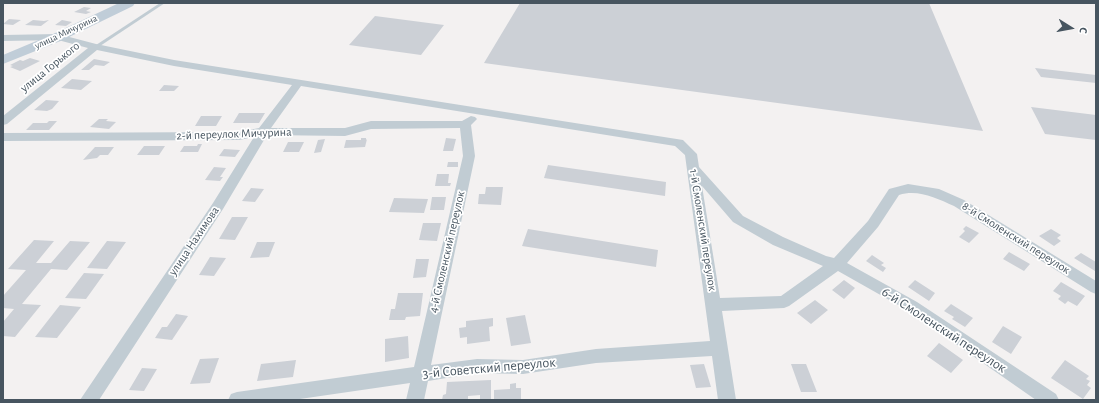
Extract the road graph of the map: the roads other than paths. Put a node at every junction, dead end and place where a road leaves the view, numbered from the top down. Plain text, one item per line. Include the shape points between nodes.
1 (129, 3) edge
2 (163, 3) edge
3 (58, 37) junction
4 (3, 38) edge
5 (95, 47) junction
6 (3, 60) edge
7 (299, 82) junction
8 (482, 112) junction
9 (3, 122) edge
10 (465, 124) junction
11 (263, 131) junction
12 (3, 137) edge
13 (692, 161) junction
14 (934, 192) joint
15 (837, 264) junction
16 (1096, 288) edge
17 (714, 305) junction
18 (719, 348) junction
19 (419, 374) junction
20 (89, 400) edge
21 (236, 400) edge
22 (415, 400) edge
23 (727, 400) edge
24 (1050, 400) edge

1 - 3 main road, улица Мичурина
2 - 5 lane
3 - 4 street, 6-й Смоленский переулок
3 - 5 street, 6-й Смоленский переулок
3 - 6 main road, улица Мичурина
5 - 7 street, 6-й Смоленский переулок via 174,63
5 - 9 street, улица Горького
7 - 8 street, 6-й Смоленский переулок
7 - 11 street, улица Нахимова
8 - 10 street
8 - 13 street, 6-й Смоленский переулок via 679,144
10 - 11 street, 2-й переулок Мичурина via 371,125 345,132
10 - 19 street, 4-й Смоленский переулок via 469,156
11 - 12 street, 2-й переулок Мичурина via 239,136
11 - 20 street, улица Нахимова via 218,206
13 - 15 street, 6-й Смоленский переулок via 738,219 778,241 823,261
13 - 17 street, 1-й Смоленский переулок
14 - 15 street, 1-й Смоленский переулок via 908,188 894,192 873,224
14 - 16 street, 8-й Смоленский переулок via 959,203
15 - 17 street, 1-й Смоленский переулок via 784,302
15 - 24 street, 6-й Смоленский переулок via 912,306
17 - 18 street, 1-й Смоленский переулок
18 - 19 street, 3-й Советский переулок via 596,356 522,367 477,366
18 - 23 street, 1-й Смоленский переулок
19 - 21 street, 3-й Советский переулок
19 - 22 street, 4-й Смоленский переулок

